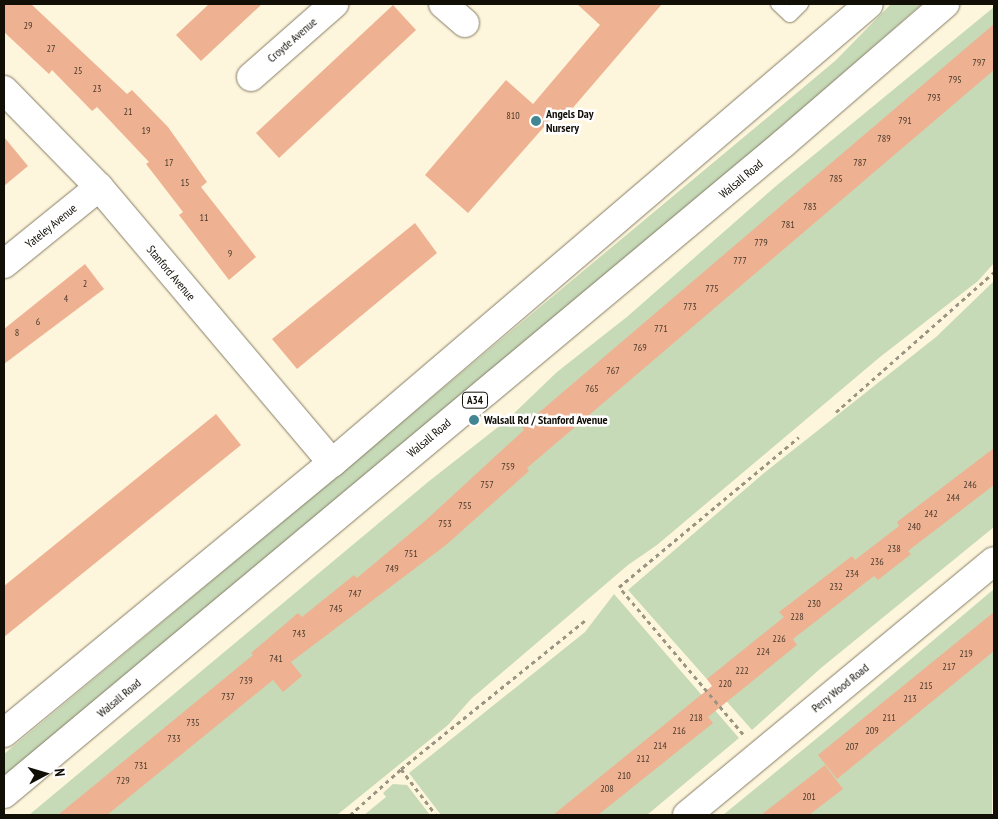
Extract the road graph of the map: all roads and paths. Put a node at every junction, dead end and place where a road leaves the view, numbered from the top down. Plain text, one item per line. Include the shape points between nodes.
1 (334, 4) edge
2 (443, 4) edge
3 (778, 4) edge
4 (801, 4) edge
5 (869, 4) edge
6 (945, 4) edge
7 (465, 23) dead end
8 (251, 77) dead end
9 (4, 90) edge
10 (99, 187) junction
11 (4, 264) edge
12 (994, 272) edge
13 (836, 412) dead end
14 (798, 437) dead end
15 (332, 463) junction
16 (994, 561) edge
17 (587, 619) dead end
18 (4, 734) edge
19 (760, 754) junction
20 (401, 769) junction
21 (4, 794) edge
22 (350, 815) edge
23 (436, 815) edge
24 (687, 815) edge

1 - 8 main road, Croyde Avenue
2 - 7 main road
3 - 4 lane via 790,15
5 - 15 main road
6 - 21 main road, Walsall Road / A34 via 769,156
9 - 10 main road, Stanford Avenue
10 - 11 main road, Yateley Avenue
10 - 15 main road, Stanford Avenue
12 - 13 path
14 - 19 path via 619,586
15 - 18 main road
16 - 19 main road, Perry Wood Road
17 - 20 path
19 - 24 main road, Perry Wood Road
20 - 22 path
20 - 23 path

